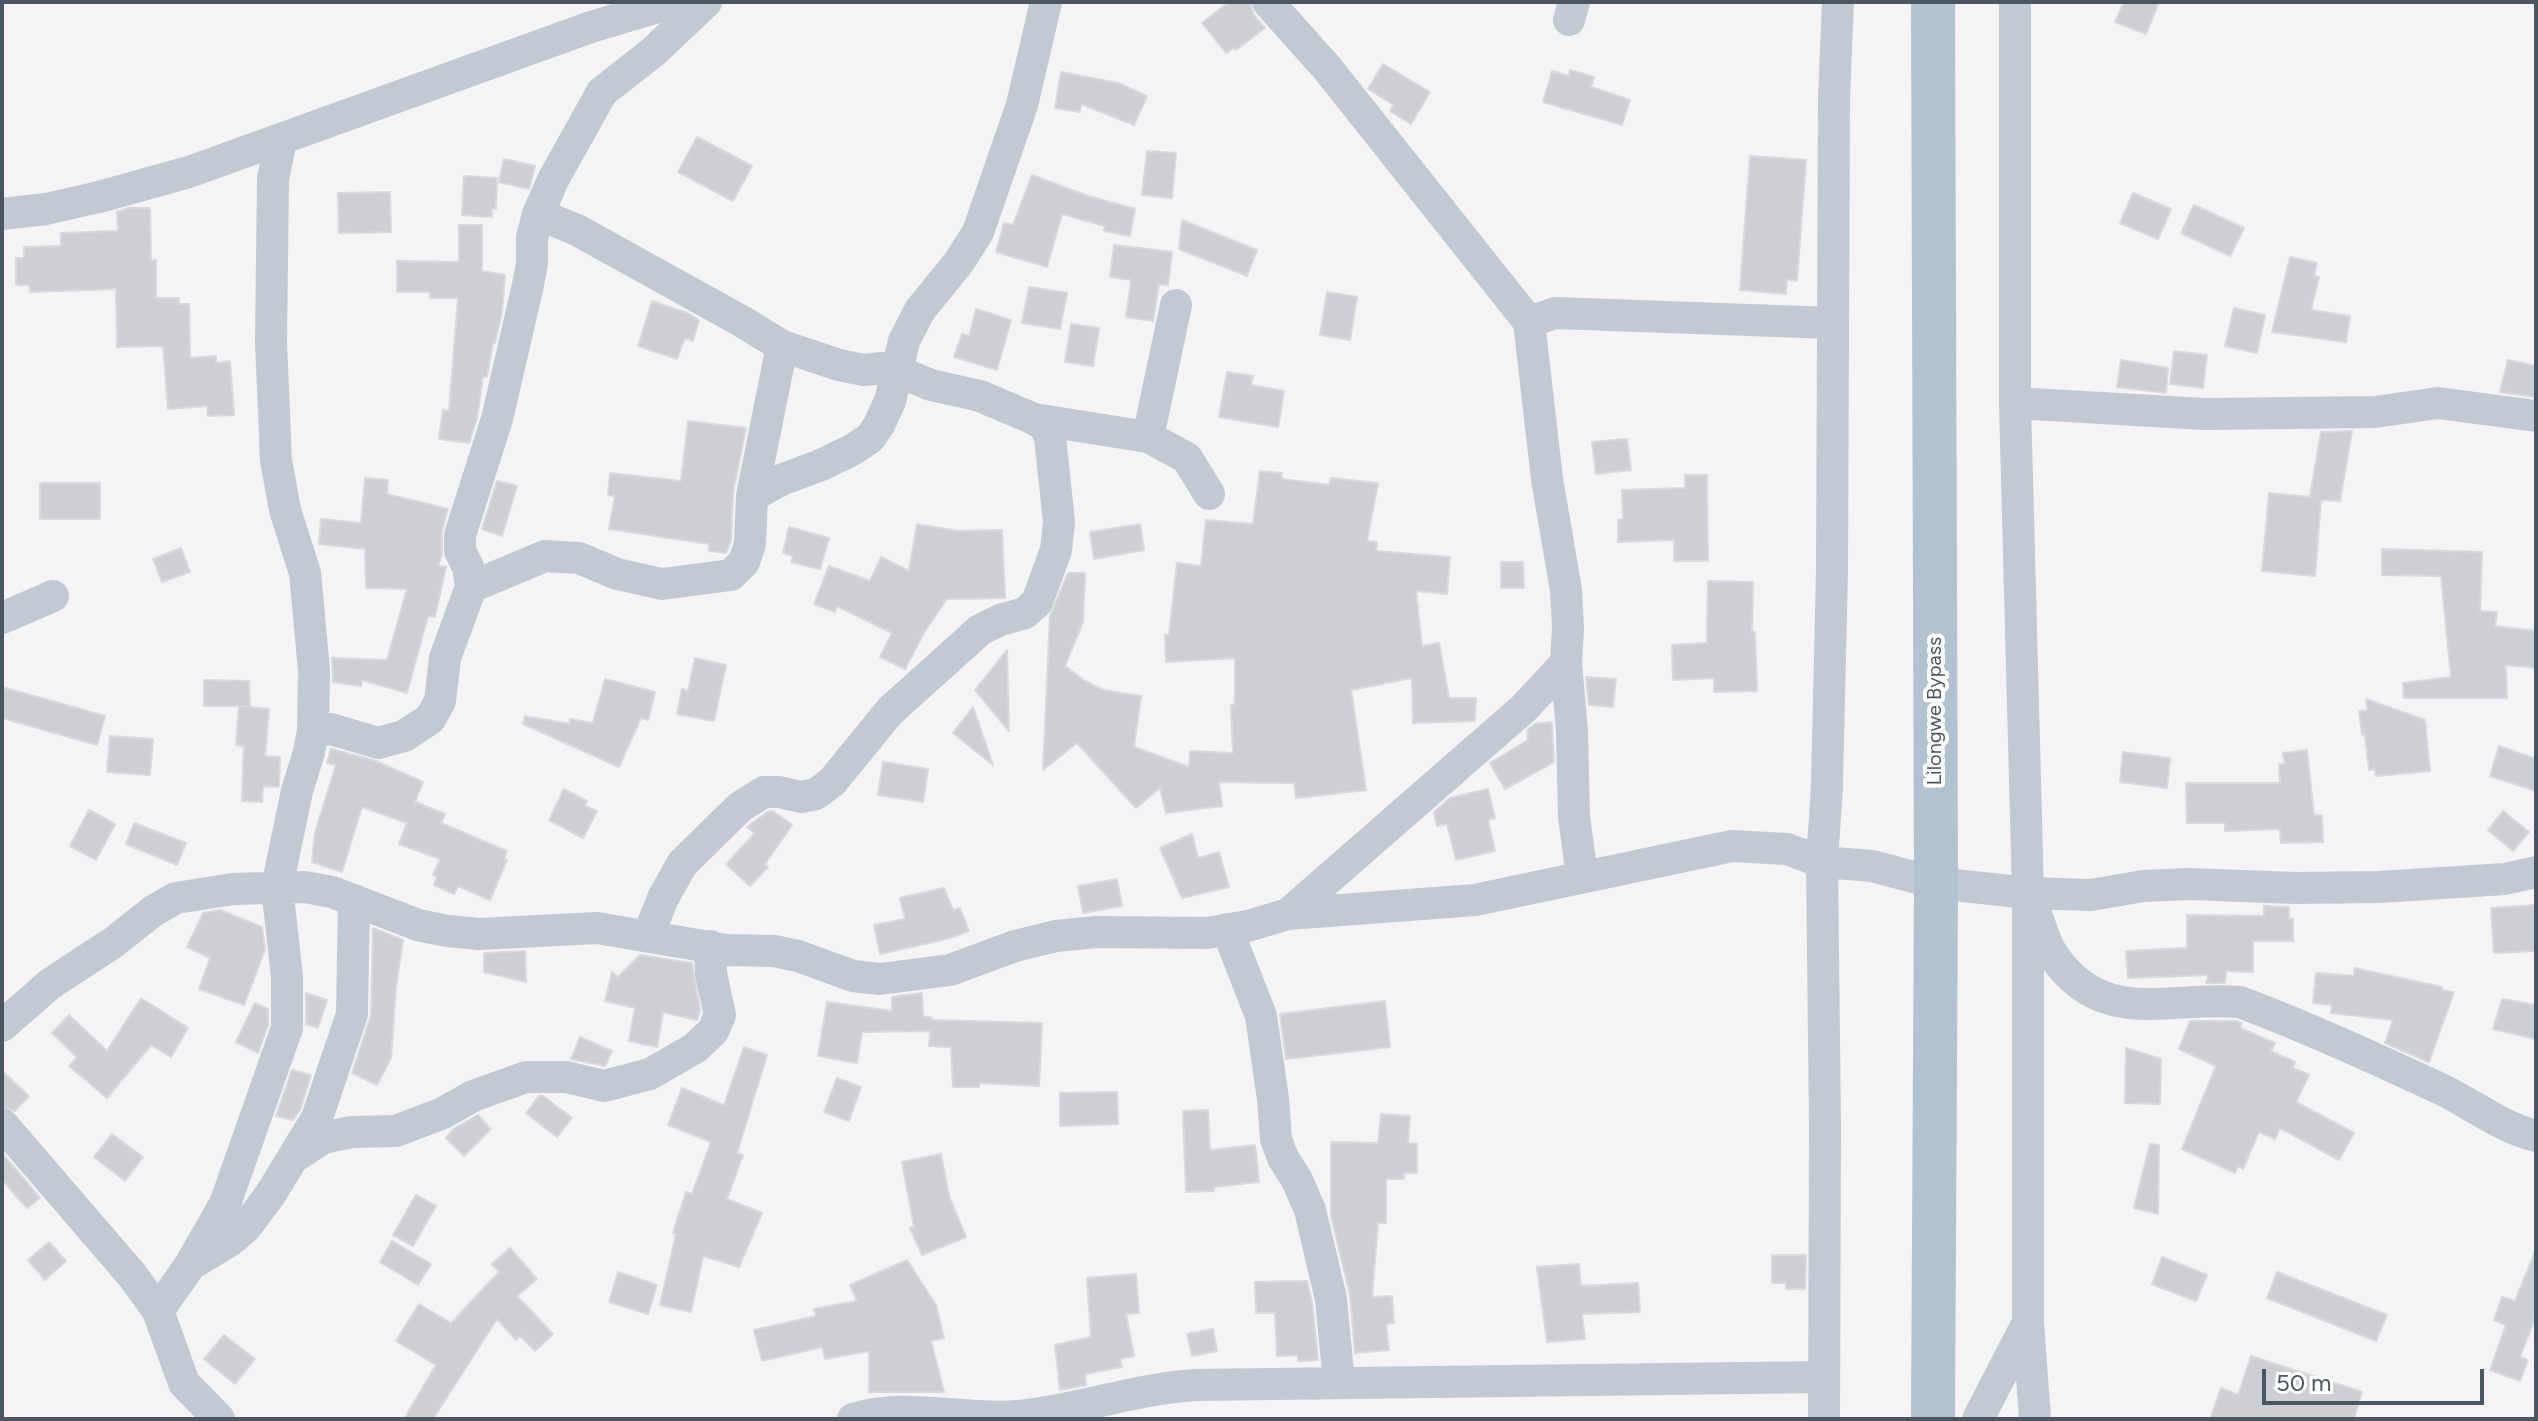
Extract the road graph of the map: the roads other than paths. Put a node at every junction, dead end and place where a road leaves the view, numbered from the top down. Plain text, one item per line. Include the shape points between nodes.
1 (675, 2) edge
2 (706, 2) edge
3 (1046, 2) edge
4 (1268, 2) edge
5 (1838, 2) edge
6 (1933, 2) edge
7 (2015, 2) edge
8 (281, 140) junction
9 (2, 214) edge
10 (538, 214) junction
11 (1176, 305) dead end
12 (1529, 322) junction
13 (1832, 323) junction
14 (782, 346) junction
15 (897, 371) junction
16 (2015, 403) junction
17 (2536, 416) edge
18 (1034, 419) junction
19 (1148, 437) junction
20 (1209, 494) dead end
21 (752, 496) junction
22 (471, 587) junction
23 (53, 596) dead end
24 (2, 618) edge
25 (1566, 663) junction
26 (313, 731) junction
27 (1822, 862) junction
28 (2536, 872) edge
29 (1582, 877) junction
30 (1936, 883) junction
31 (277, 887) junction
32 (2028, 893) junction
33 (354, 900) junction
34 (1288, 914) junction
35 (1227, 929) junction
36 (648, 936) junction
37 (710, 946) junction
38 (2, 1026) edge
39 (2, 1124) edge
40 (2536, 1136) edge
41 (294, 1157) junction
42 (190, 1265) junction
43 (158, 1311) junction
44 (2028, 1323) junction
45 (1824, 1377) junction
46 (1339, 1383) junction
47 (1102, 1409) edge
48 (219, 1419) edge
49 (853, 1419) edge
50 (1824, 1419) edge
51 (1933, 1419) edge
52 (1978, 1419) edge
53 (2035, 1419) edge

1 - 8 street via 591,27
2 - 10 street via 602,92
3 - 15 street via 1022,105 978,232 920,310 904,341
4 - 12 street via 1327,68
5 - 13 street
6 - 30 main road, Lilongwe Bypass
7 - 16 street
8 - 9 street via 99,197
8 - 26 street via 273,179 276,460 305,573 314,670
10 - 14 street
10 - 22 street via 528,285 497,419 460,535
11 - 19 street
12 - 13 street via 1555,313
12 - 25 street via 1566,590
13 - 27 street via 1832,571
14 - 15 street via 839,365
14 - 21 street
15 - 18 street
15 - 21 street via 890,401 870,438
16 - 17 street via 2205,414 2375,412 2438,403
16 - 32 street
18 - 19 street
18 - 36 street via 1050,437 1059,522 1056,550 1037,602 1025,613 980,630 890,711 816,794 764,792 740,807 682,864
19 - 20 street via 1187,458
21 - 22 street via 750,544 744,562 731,575 662,584 579,558 545,556
22 - 26 street via 445,658 440,701 430,719 404,736 378,743 331,729
23 - 24 street
25 - 29 street
25 - 34 street via 1524,708
26 - 31 street
27 - 29 street via 1787,849 1732,846
27 - 30 street via 1872,866
27 - 45 street
28 - 32 street via 2505,879 2379,887 2188,884 2091,895
29 - 34 street via 1475,900
30 - 32 street
30 - 51 main road, Lilongwe Bypass
31 - 33 street via 305,887
31 - 38 street via 176,898 50,984
31 - 42 street via 287,1028 225,1204
32 - 40 street via 2051,952 2074,982 2103,998 2130,1003 2240,1002 2390,1065 2514,1130
32 - 44 street
33 - 36 street via 447,931 597,928
33 - 41 street via 352,1014 317,1118
34 - 35 street
35 - 37 street via 1056,936 950,970 880,979 774,951
35 - 46 street via 1261,1016 1276,1139 1310,1210 1331,1299
36 - 37 street
37 - 41 street via 717,1023 695,1048 650,1074 604,1086 566,1077 526,1077 396,1131 323,1138
39 - 43 street
41 - 42 street via 246,1227
42 - 43 street
43 - 48 street via 184,1383
44 - 52 street
44 - 53 street
45 - 46 street
45 - 50 street
46 - 47 street via 1159,1387
47 - 49 street via 988,1417 892,1411

